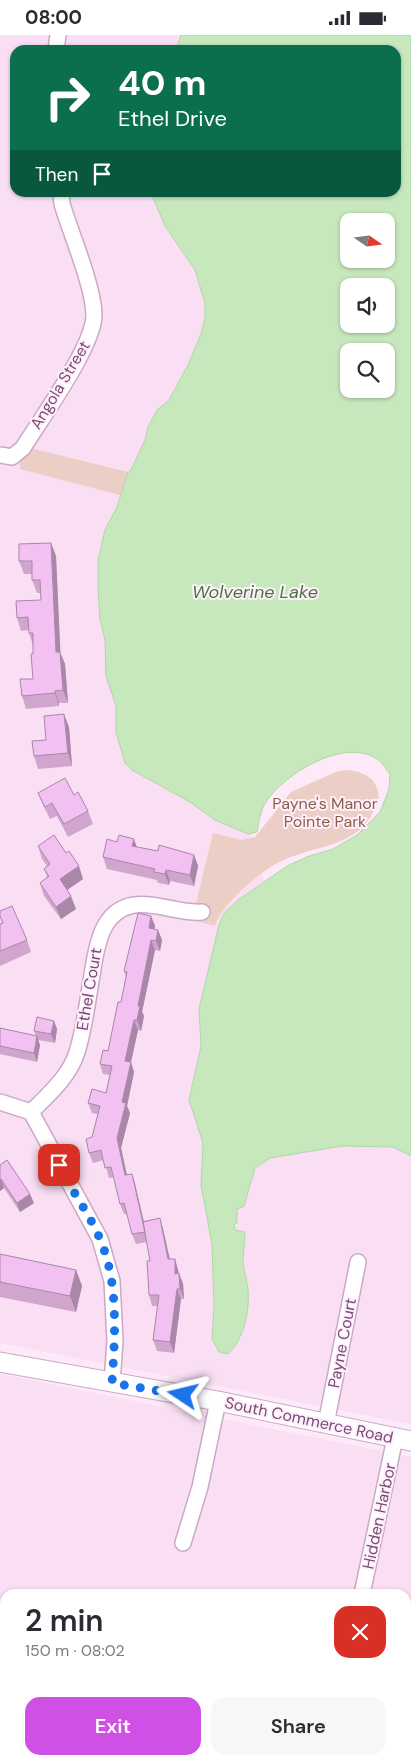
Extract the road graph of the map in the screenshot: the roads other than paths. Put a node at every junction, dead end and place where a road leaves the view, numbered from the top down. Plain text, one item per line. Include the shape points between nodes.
1 (61, 197) edge
2 (6, 456) edge
3 (202, 912) dead end
4 (0, 1102) edge
5 (31, 1112) junction
6 (358, 1262) dead end
7 (0, 1362) edge
8 (112, 1383) junction
9 (218, 1401) junction
10 (326, 1424) junction
11 (403, 1439) edge
12 (183, 1543) dead end
13 (363, 1589) edge

1 - 2 street, Angola Street via 91,293 94,325 80,355 23,448
3 - 5 street, Ethel Court via 135,905 118,911 106,924 96,944 77,1054 58,1085
4 - 5 street
5 - 8 street via 100,1239 112,1281 115,1341
6 - 10 street, Payne Court
7 - 8 street, South Commerce Road
8 - 9 street, South Commerce Road
9 - 10 street, South Commerce Road
9 - 12 street via 200,1487
10 - 11 street, South Commerce Road
11 - 13 street, Hidden Harbor

